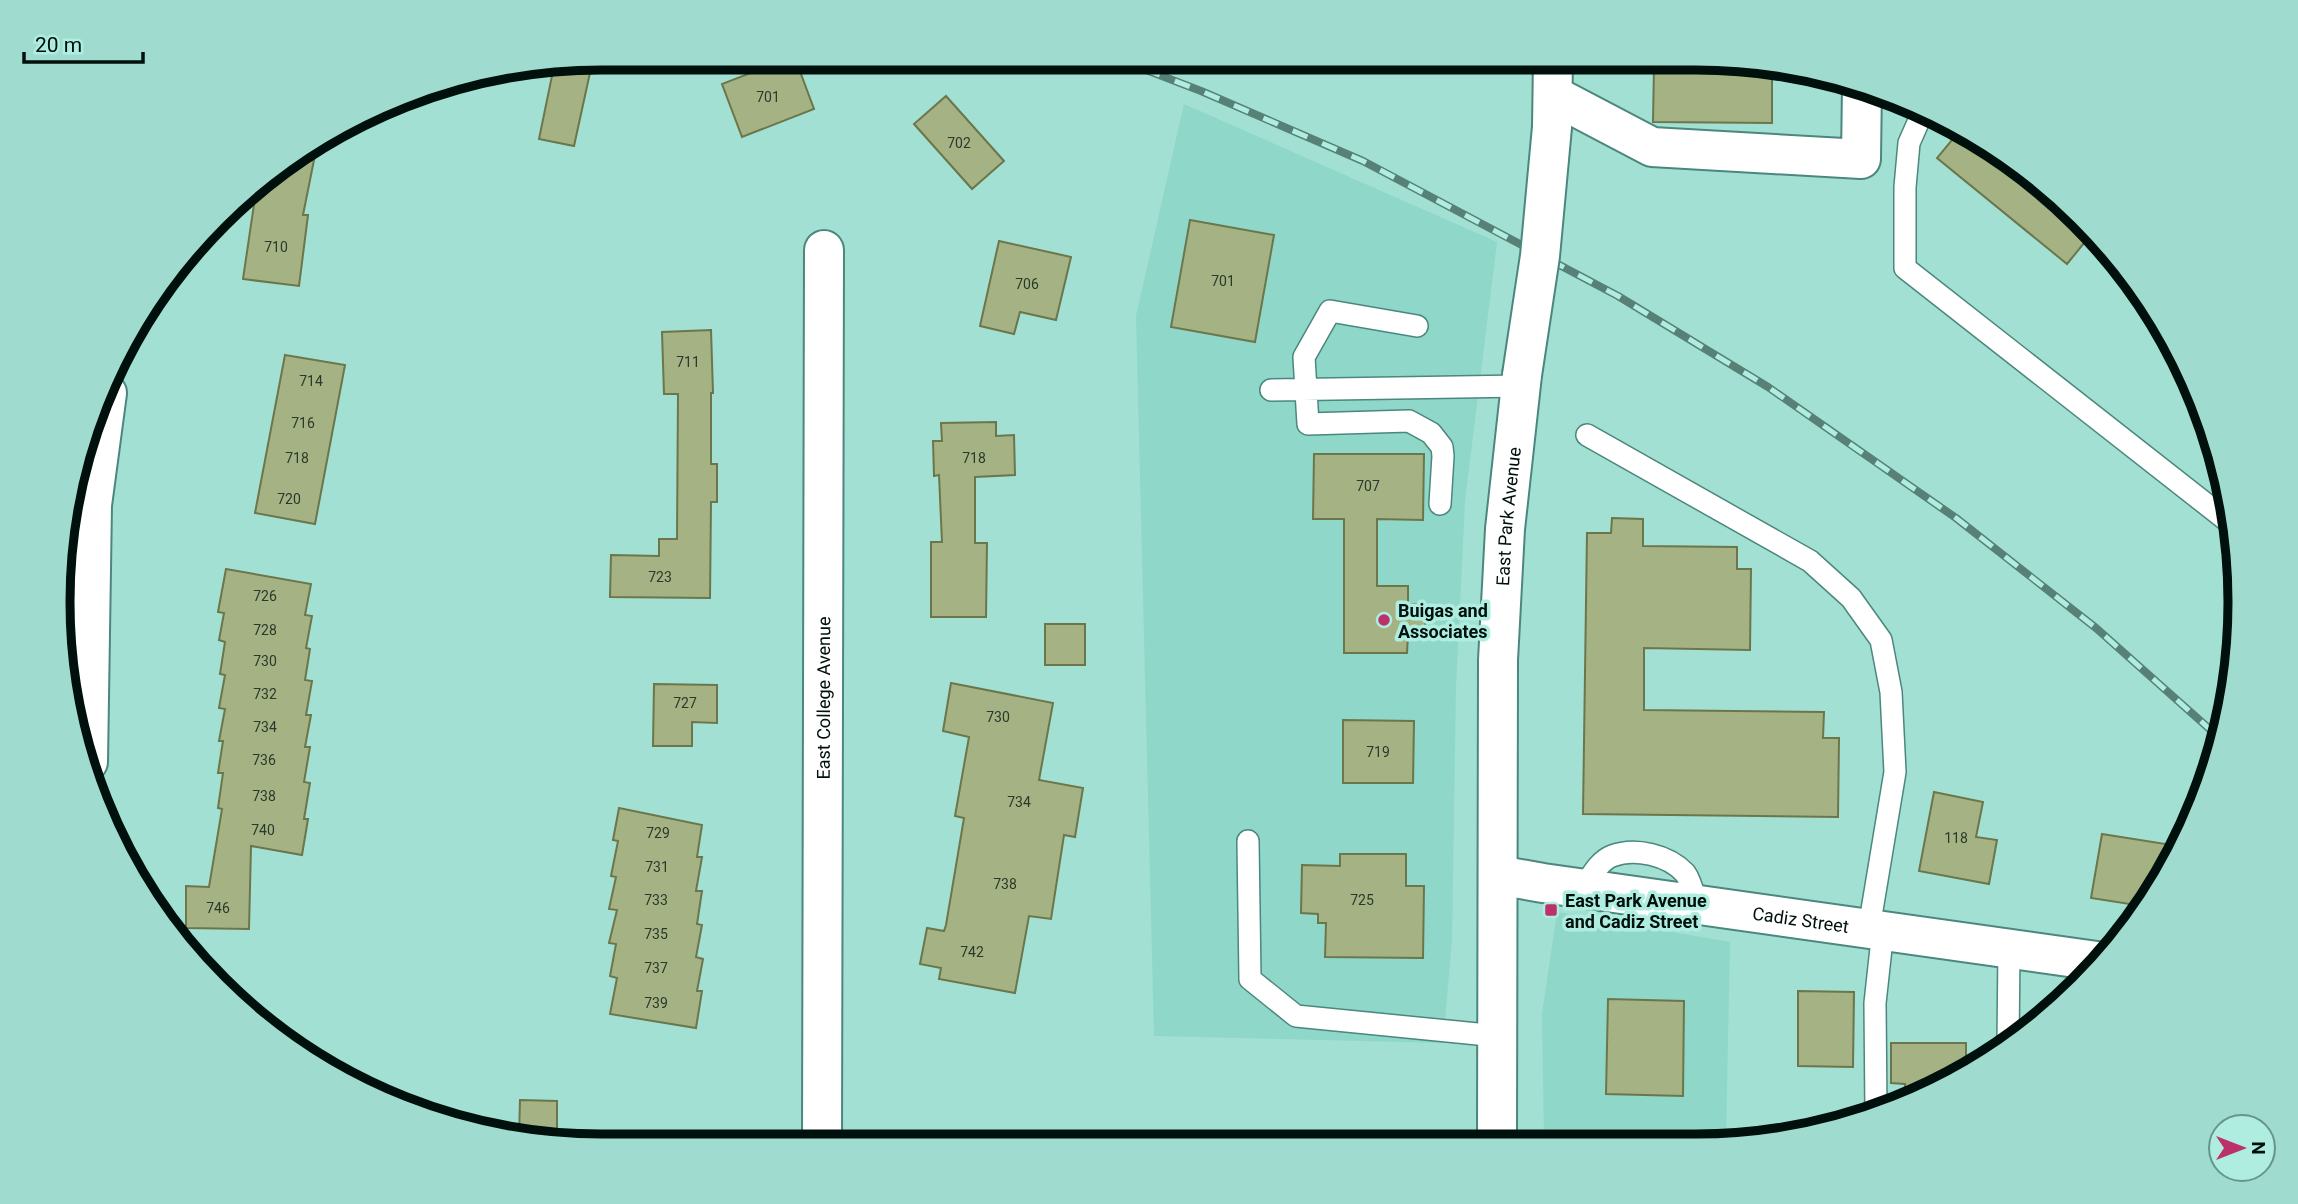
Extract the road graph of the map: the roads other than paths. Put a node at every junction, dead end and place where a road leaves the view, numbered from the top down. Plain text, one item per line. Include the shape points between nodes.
1 (1553, 94) edge
2 (1862, 96) edge
3 (1920, 119) edge
4 (824, 250) dead end
5 (1417, 326) dead end
6 (1521, 380) junction
7 (1271, 390) dead end
8 (1306, 390) junction
9 (104, 414) edge
10 (1587, 435) dead end
11 (1440, 503) dead end
12 (2220, 515) edge
13 (88, 741) edge
14 (1248, 841) dead end
15 (1498, 875) junction
16 (1876, 929) junction
17 (2010, 948) junction
18 (2089, 960) edge
19 (2008, 1032) edge
20 (1498, 1036) junction
21 (1876, 1103) edge
22 (821, 1134) edge
23 (1497, 1134) edge

1 - 2 street via 1652,148 1861,159
1 - 6 street, East Park Avenue, bridge via 1540,256
3 - 12 lane via 1909,144 1905,268
4 - 22 street, East College Avenue
5 - 8 lane via 1330,312 1304,357
6 - 8 lane
6 - 15 street, East Park Avenue via 1505,529 1498,660
7 - 8 lane
8 - 11 lane via 1308,424 1409,421 1430,433 1442,447
9 - 13 street via 92,505
10 - 16 lane via 1810,561 1852,598 1881,640 1891,692 1895,772
14 - 20 lane via 1250,979 1296,1016
15 - 16 street, Cadiz Street
15 - 20 street, East Park Avenue
16 - 17 street, Cadiz Street
16 - 21 lane
17 - 18 street, Cadiz Street
17 - 19 lane
20 - 23 street, East Park Avenue

